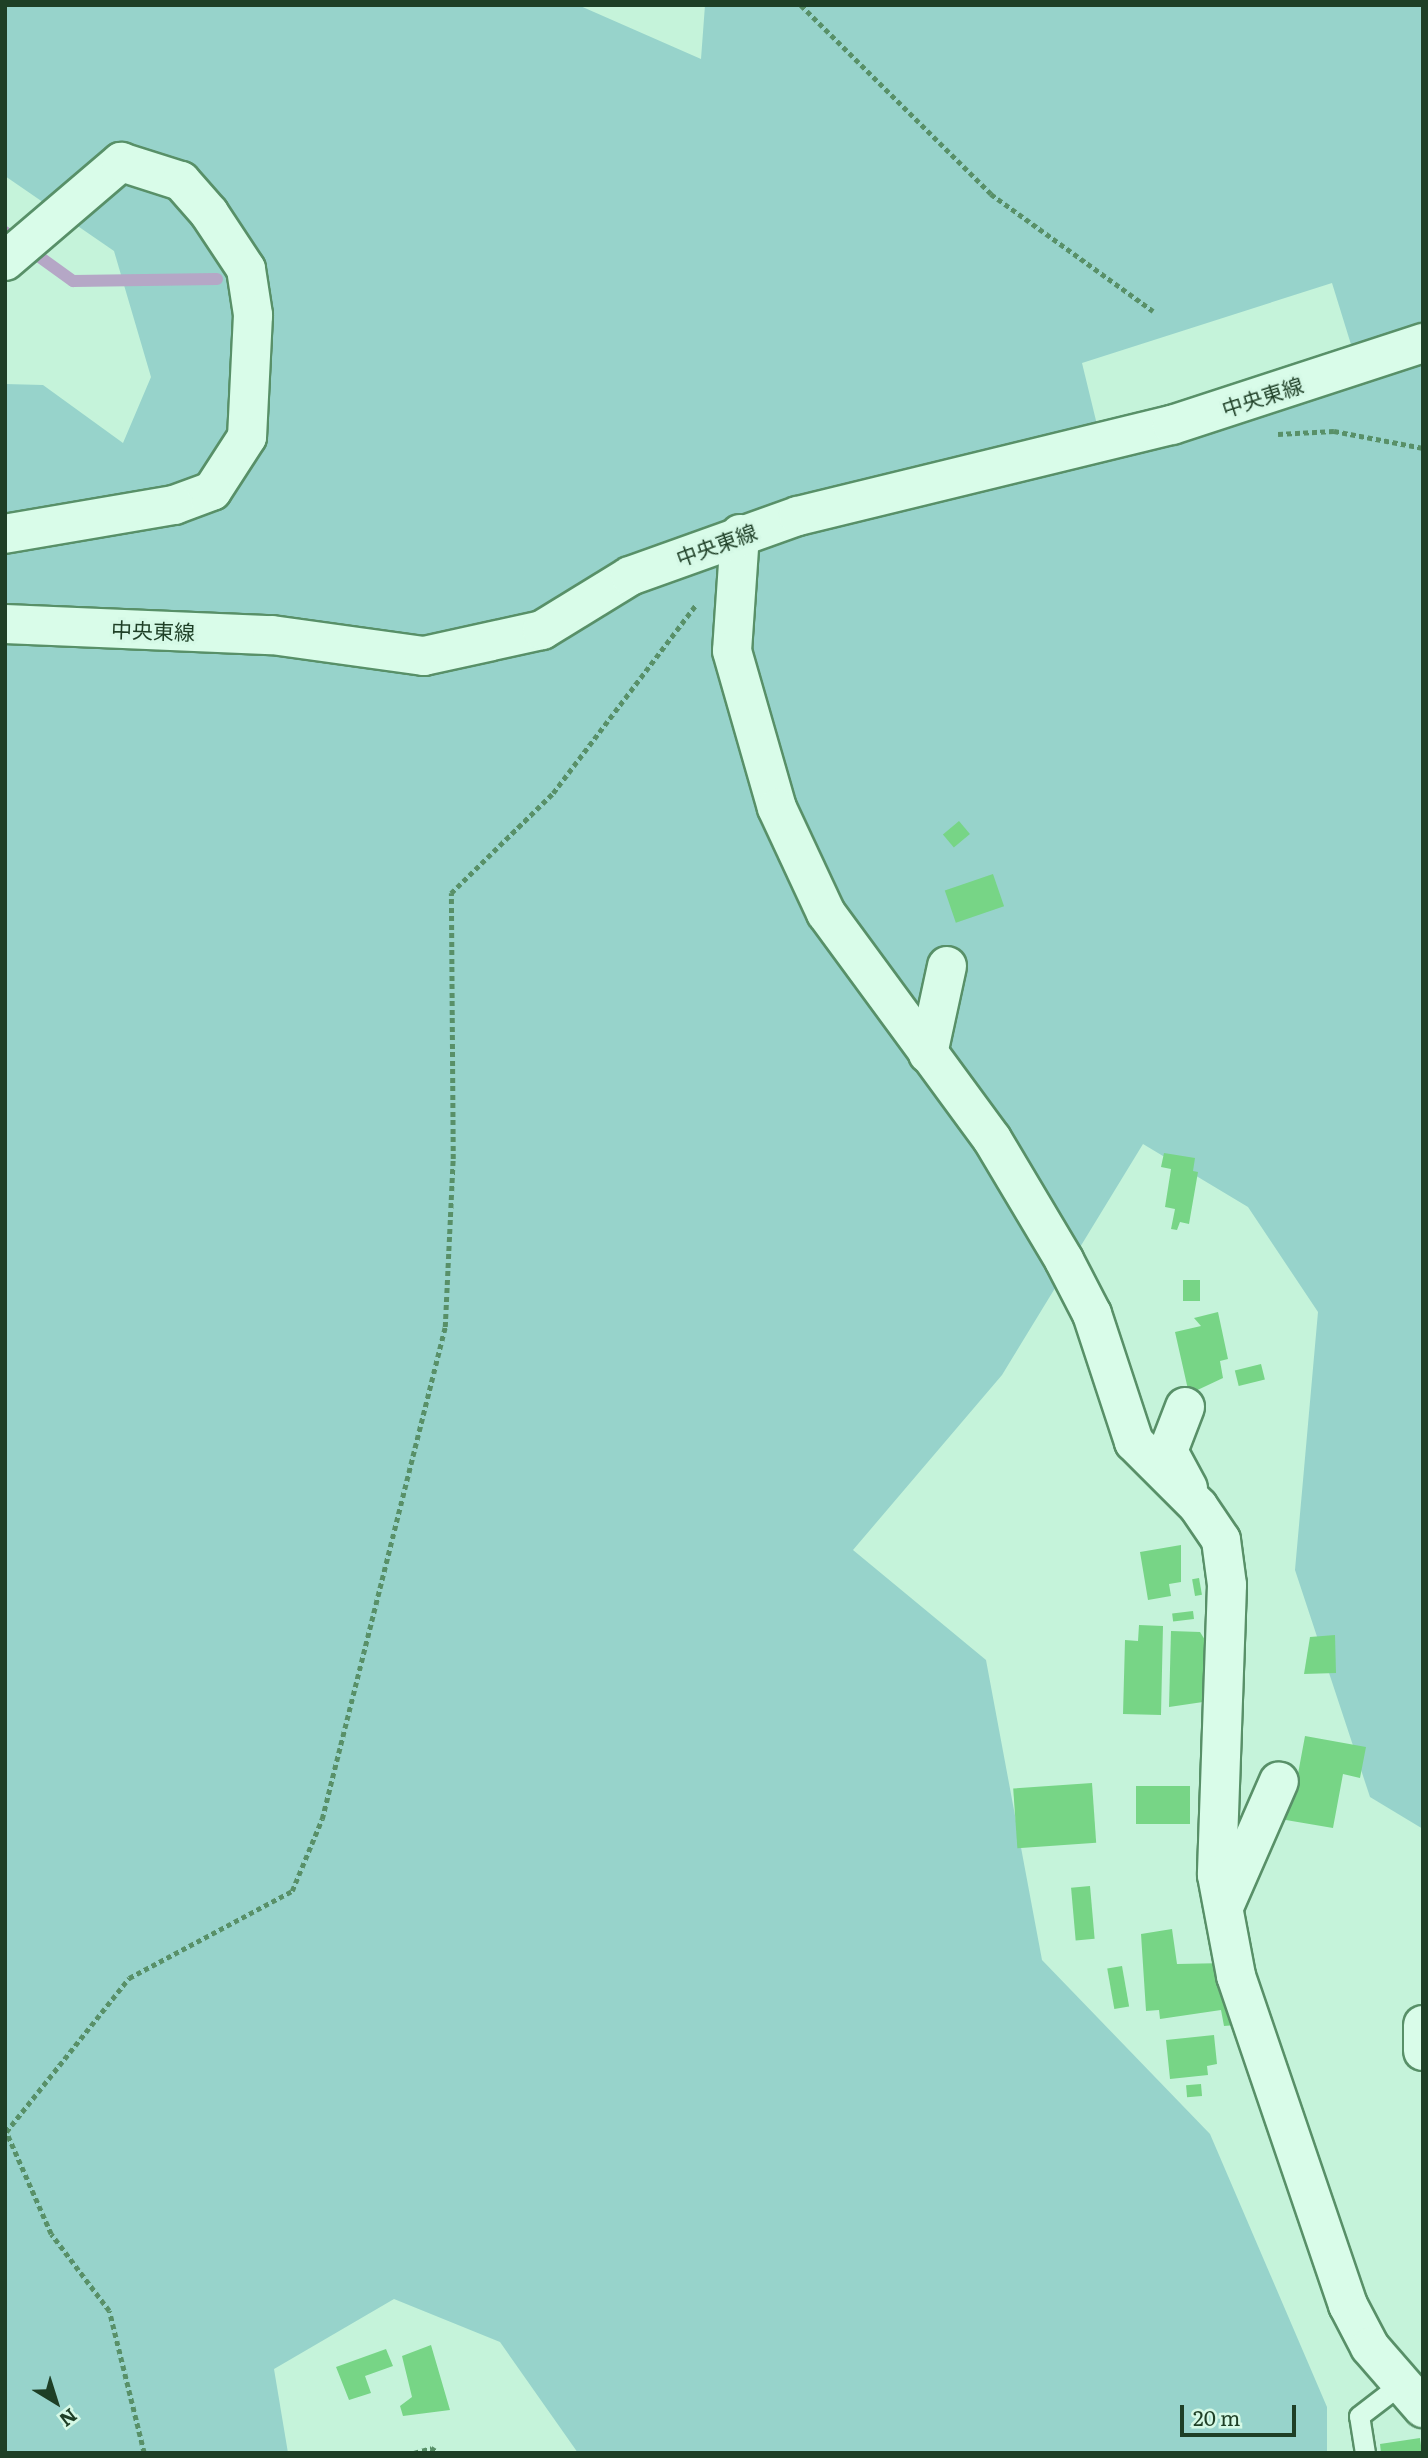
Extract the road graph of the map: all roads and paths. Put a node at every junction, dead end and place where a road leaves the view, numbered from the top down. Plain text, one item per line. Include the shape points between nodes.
1 (801, 5) edge
2 (5, 261) edge
3 (1153, 311) dead end
4 (1423, 343) edge
5 (1268, 434) dead end
6 (1423, 449) edge
7 (5, 534) edge
8 (740, 534) junction
9 (698, 601) dead end
10 (5, 624) edge
11 (947, 966) dead end
12 (928, 1055) junction
13 (1185, 1407) dead end
14 (1198, 1506) junction
15 (1279, 1781) dead end
16 (1222, 1911) junction
17 (1423, 2025) edge
18 (1423, 2051) edge
19 (1412, 2396) edge
20 (144, 2453) edge
21 (414, 2453) edge
22 (439, 2453) edge
23 (1365, 2453) edge

1 - 3 path via 991,194
2 - 7 street via 121,162 181,181 209,213 246,269 253,315 247,437 212,491 174,505
4 - 8 street, 中央東線 via 1172,425
5 - 6 path via 1334,431
8 - 10 street, 中央東線 via 630,576 542,630 424,656 272,635
8 - 12 street via 732,651 777,808 826,913
9 - 20 path via 553,793 451,893 453,1159 445,1327 322,1819 292,1891 129,1978 6,2132 51,2234 109,2311
11 - 12 street
12 - 14 street via 992,1139 1064,1259 1091,1314 1133,1442
13 - 14 street via 1168,1451
14 - 16 street via 1221,1540 1227,1585 1217,1861
15 - 16 street
16 - 19 street via 1236,1976 1349,2305 1370,2347
17 - 18 street
19 - 23 lane via 1359,2416
21 - 22 path via 432,2448

